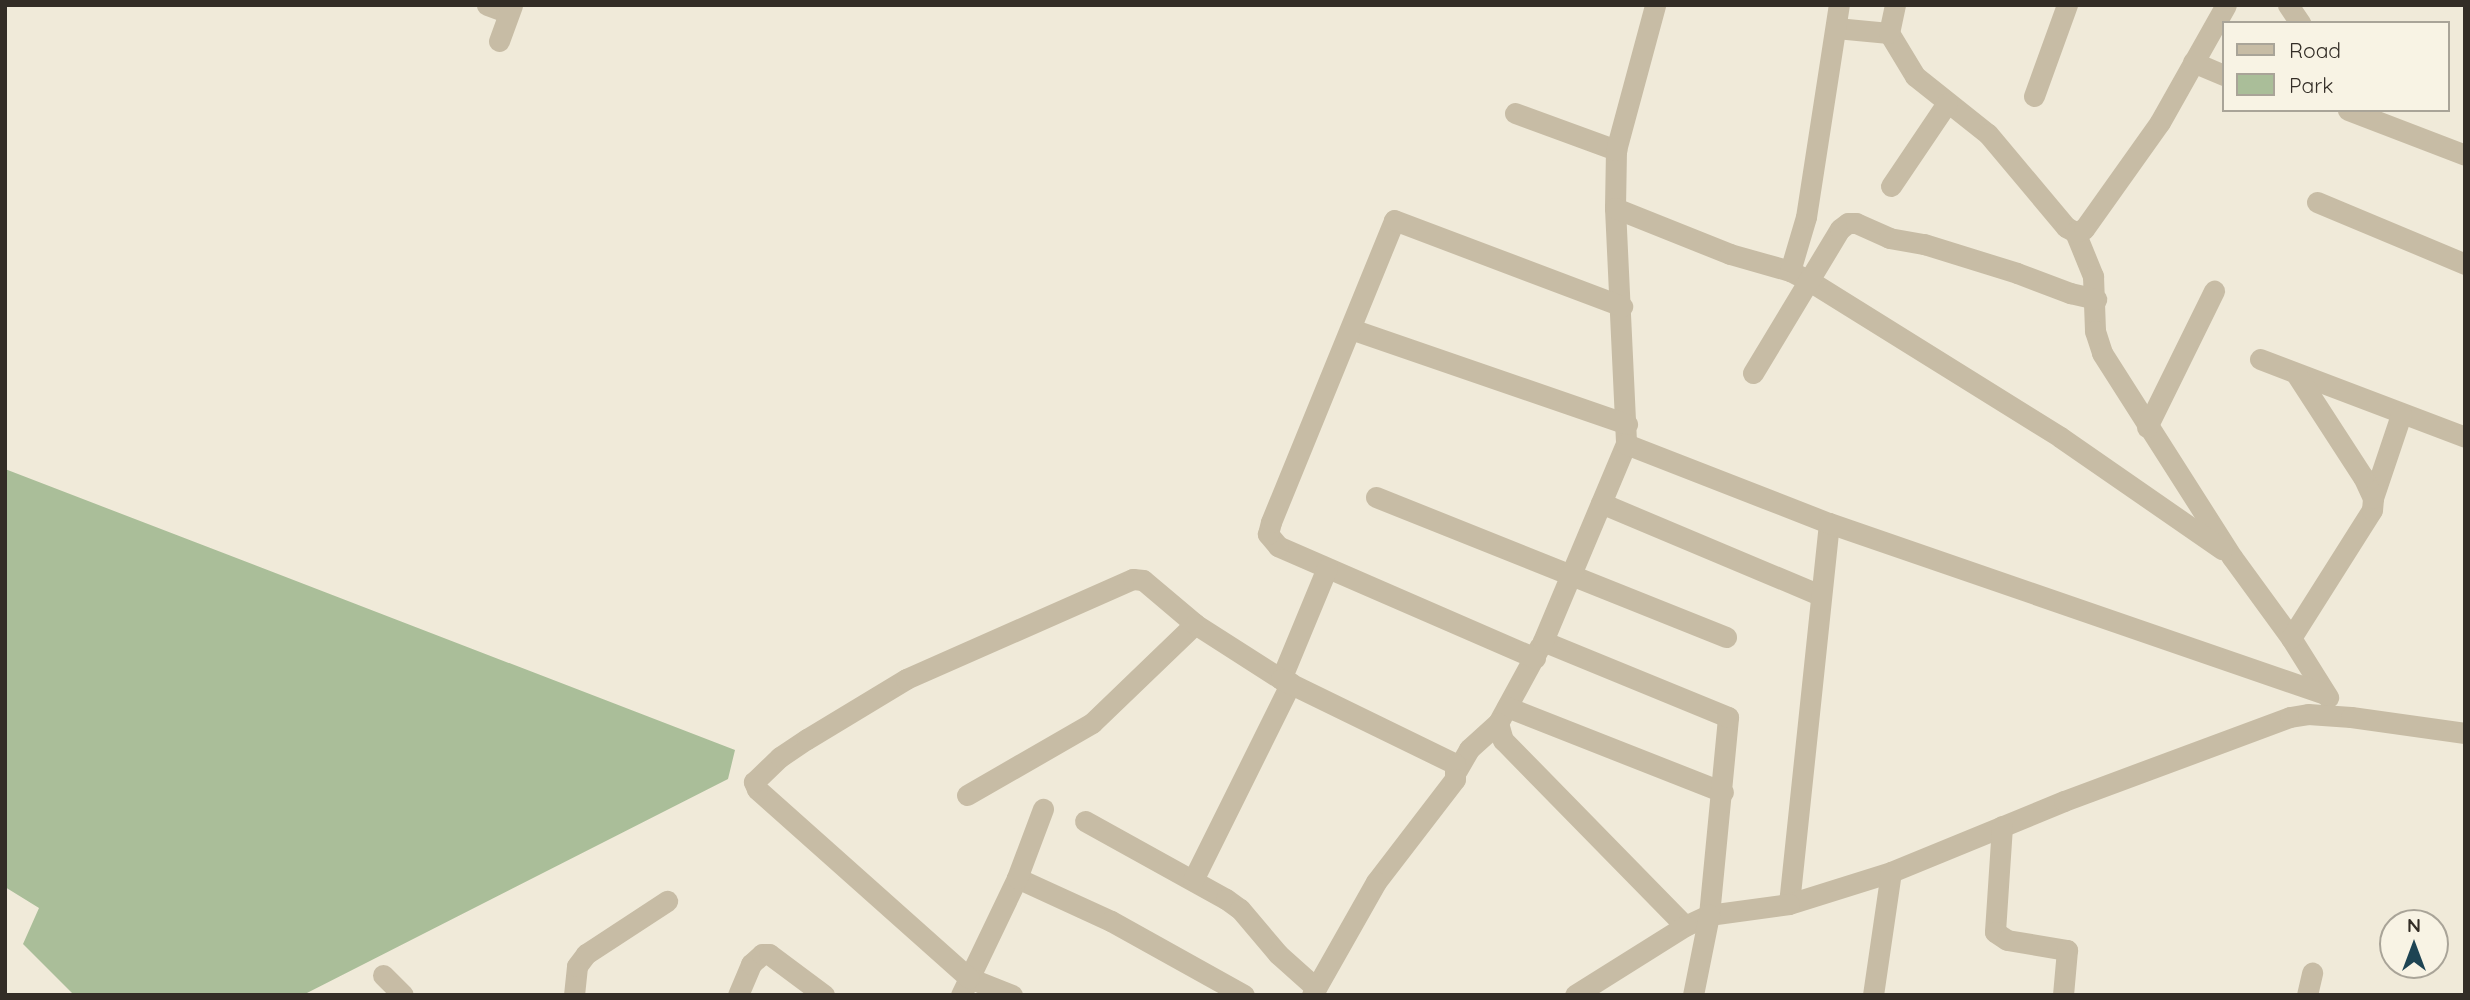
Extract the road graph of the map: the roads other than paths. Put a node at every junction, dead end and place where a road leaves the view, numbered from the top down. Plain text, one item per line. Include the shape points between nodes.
1 (487, 5) edge
2 (1655, 5) edge
3 (1839, 5) edge
4 (1895, 5) edge
5 (2067, 5) edge
6 (2226, 5) edge
7 (2288, 5) edge
8 (510, 9) edge
9 (2299, 21) edge
10 (1836, 28) junction
11 (1889, 33) junction
12 (499, 41) dead end
13 (2193, 62) junction
14 (2222, 75) edge
15 (2034, 96) dead end
16 (1947, 103) junction
17 (2353, 112) edge
18 (1516, 113) dead end
19 (1616, 150) junction
20 (2465, 155) edge
21 (1891, 186) dead end
22 (2317, 202) dead end
23 (1615, 208) junction
24 (2075, 232) junction
25 (2465, 264) edge
26 (1799, 275) junction
27 (2214, 291) dead end
28 (2096, 299) junction
29 (1622, 306) junction
30 (1351, 328) junction
31 (2260, 359) dead end
32 (1753, 373) dead end
33 (2296, 374) junction
34 (2401, 415) junction
35 (2147, 427) junction
36 (1627, 434) junction
37 (2465, 437) edge
38 (1376, 496) dead end
39 (2373, 498) junction
40 (1601, 503) junction
41 (1829, 523) junction
42 (2232, 556) junction
43 (1327, 568) junction
44 (1572, 573) junction
45 (1821, 595) junction
46 (1195, 624) junction
47 (1726, 637) dead end
48 (2291, 638) junction
49 (1539, 650) junction
50 (1286, 681) junction
51 (2325, 694) junction
52 (1503, 715) junction
53 (2341, 716) junction
54 (2465, 733) edge
55 (1457, 770) junction
56 (1723, 792) junction
57 (967, 795) dead end
58 (1043, 809) dead end
59 (1085, 821) dead end
60 (2002, 826) junction
61 (1891, 872) junction
62 (1017, 878) junction
63 (1193, 880) junction
64 (667, 901) dead end
65 (1789, 904) junction
66 (1709, 915) junction
67 (1685, 926) junction
68 (2312, 973) dead end
69 (383, 975) dead end
70 (965, 987) edge
71 (1314, 992) edge
72 (403, 995) edge
73 (574, 995) edge
74 (738, 995) edge
75 (824, 995) edge
76 (1012, 995) edge
77 (1244, 995) edge
78 (1575, 995) edge
79 (1693, 995) edge
80 (1873, 995) edge
81 (2063, 995) edge
82 (2307, 995) edge

1 - 8 street
2 - 19 street
3 - 10 street
4 - 11 street
5 - 15 street
6 - 13 street
7 - 9 street
8 - 12 street
10 - 11 street
10 - 26 street
11 - 16 street via 1915,76
13 - 14 street
13 - 24 street via 2160,122 2084,229
16 - 21 street
16 - 24 street via 1988,134
17 - 20 street
18 - 19 street
19 - 23 street
22 - 25 street
23 - 26 street via 1730,254
23 - 29 street
24 - 28 street via 2090,267
26 - 28 street via 1840,229 1856,223 1889,238 1924,244
26 - 32 street
26 - 42 street via 2060,436
27 - 35 street
28 - 35 street via 2095,331 2102,353
29 - 30 street via 1394,220
29 - 36 street
30 - 36 street
30 - 43 street via 1268,534 1278,546
31 - 33 street
33 - 34 street
33 - 39 street
34 - 37 street
34 - 39 street
35 - 42 street
36 - 40 street
36 - 41 street
38 - 44 street
39 - 48 street via 2372,510
40 - 44 street
40 - 45 street
41 - 45 street
41 - 51 street
42 - 48 street
43 - 49 street
43 - 50 street
44 - 47 street
44 - 49 street
45 - 65 street
46 - 50 street
46 - 57 street via 1092,723
46 - 70 street via 1143,580 1120,583 906,679 807,739 756,779 757,789
48 - 51 street
49 - 52 street
49 - 56 street via 1726,714
50 - 55 street via 1451,760
50 - 63 street
51 - 53 street
52 - 55 street via 1469,749
52 - 56 street
52 - 67 street via 1503,740
53 - 54 street
53 - 60 street via 2290,717
55 - 71 street via 1455,779 1376,882
56 - 66 street
58 - 62 street
59 - 63 street
60 - 61 street
60 - 81 street via 1995,932 2007,940 2067,950
61 - 65 street
61 - 80 street
62 - 70 street
62 - 77 street via 1111,921
63 - 71 street via 1240,909
64 - 73 street via 586,954 578,966
65 - 66 street
66 - 67 street
66 - 79 street
67 - 78 street
68 - 82 street
69 - 72 street
70 - 76 street
74 - 75 street via 755,958 762,954 769,954

